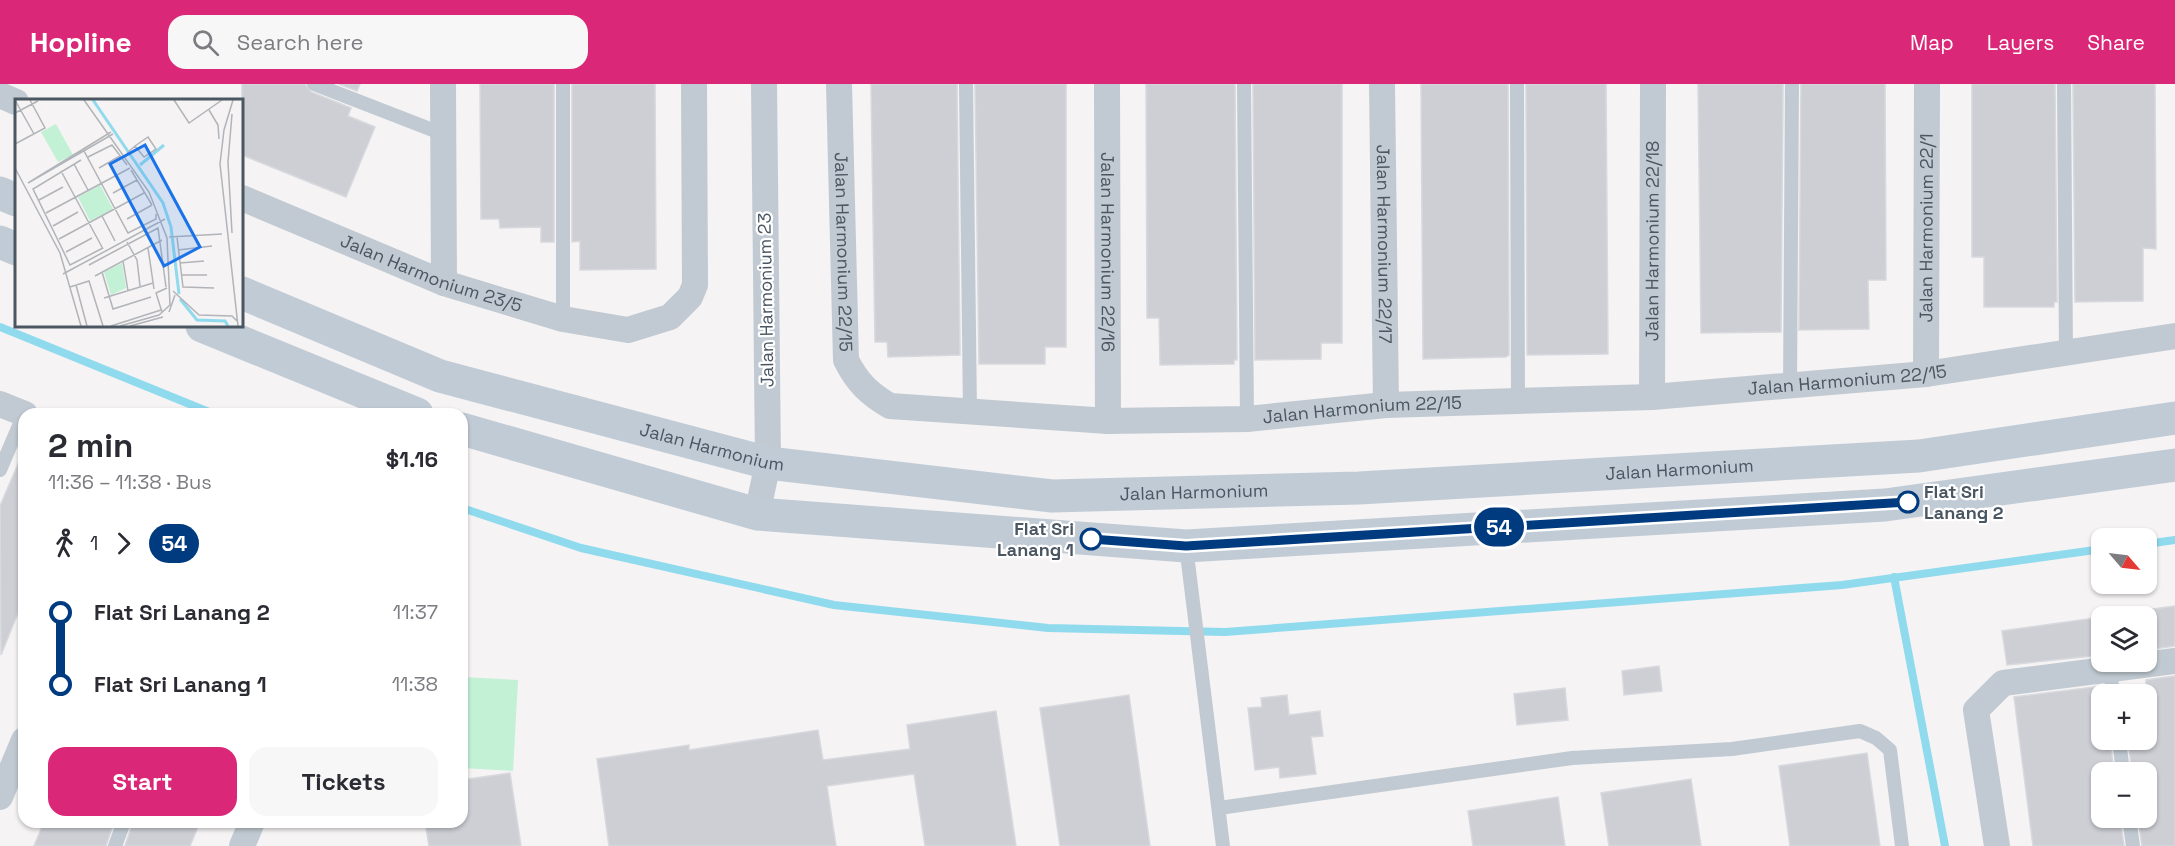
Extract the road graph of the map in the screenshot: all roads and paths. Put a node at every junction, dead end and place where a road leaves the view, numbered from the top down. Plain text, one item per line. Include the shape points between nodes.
1 (314, 84) edge
2 (442, 84) edge
3 (563, 84) edge
4 (694, 84) edge
5 (764, 84) edge
6 (839, 84) edge
7 (966, 84) edge
8 (1107, 84) edge
9 (1244, 84) edge
10 (1382, 84) edge
11 (1517, 84) edge
12 (1653, 84) edge
13 (1792, 84) edge
14 (1927, 84) edge
15 (2064, 84) edge
16 (0, 95) edge
17 (15, 102) edge
18 (443, 134) junction
19 (0, 193) edge
20 (243, 198) edge
21 (15, 200) edge
22 (0, 242) edge
23 (15, 249) edge
24 (444, 283) junction
25 (243, 293) edge
26 (563, 319) junction
27 (204, 327) edge
28 (2175, 336) edge
29 (2066, 353) junction
30 (1926, 374) junction
31 (1790, 386) junction
32 (1652, 397) junction
33 (1518, 400) junction
34 (0, 404) edge
35 (1386, 405) junction
36 (402, 408) edge
37 (18, 411) edge
38 (970, 413) junction
39 (2175, 418) edge
40 (1247, 419) junction
41 (1108, 421) junction
42 (18, 430) edge
43 (468, 431) edge
44 (768, 463) junction
45 (2175, 465) edge
46 (0, 471) edge
47 (757, 514) junction
48 (1186, 546) junction
49 (2175, 662) edge
50 (2111, 682) edge
51 (18, 754) edge
52 (0, 798) edge
53 (1218, 808) junction
54 (122, 828) edge
55 (250, 828) edge
56 (2130, 828) edge
57 (115, 846) edge
58 (242, 846) edge
59 (1223, 846) edge
60 (1902, 846) edge
61 (1996, 846) edge
62 (2133, 846) edge

1 - 18 lane
2 - 18 street
3 - 26 lane
4 - 26 street, Jalan Harmonium 23/5 via 695,285 685,303 670,317 628,330
5 - 44 street, Jalan Harmonium 23
6 - 38 street, Jalan Harmonium 22/15 via 846,360 857,381 890,406
7 - 38 lane
8 - 41 street, Jalan Harmonium 22/16
9 - 40 lane
10 - 35 street, Jalan Harmonium 22/17
11 - 33 lane
12 - 32 street, Jalan Harmonium 22/18
13 - 31 lane
14 - 30 street, Jalan Harmonium 22/1
15 - 29 lane
16 - 17 street
18 - 24 street
19 - 21 main road
20 - 24 street, Jalan Harmonium 23/5
22 - 23 main road
24 - 26 street, Jalan Harmonium 23/5
25 - 44 main road, Jalan Harmonium via 440,376
27 - 36 main road
28 - 29 street, Jalan Harmonium 22/15
29 - 30 street, Jalan Harmonium 22/15
30 - 31 street, Jalan Harmonium 22/15
31 - 32 street, Jalan Harmonium 22/15
32 - 33 street, Jalan Harmonium 22/15
33 - 35 street, Jalan Harmonium 22/15
34 - 37 street
35 - 40 street, Jalan Harmonium 22/15
38 - 41 street, Jalan Harmonium 22/15
39 - 44 main road, Jalan Harmonium via 1919,456 1359,488 1053,496
40 - 41 street, Jalan Harmonium 22/15
42 - 46 lane
43 - 47 main road
44 - 47 street, Jalan Harmonium 23
45 - 48 main road via 1885,505
47 - 48 main road
48 - 53 lane
49 - 50 street
50 - 61 street via 2003,683 1976,710
51 - 52 street
53 - 59 lane
53 - 60 lane via 1572,758 1732,749 1860,731 1890,750
54 - 57 lane
55 - 58 street
56 - 62 lane

